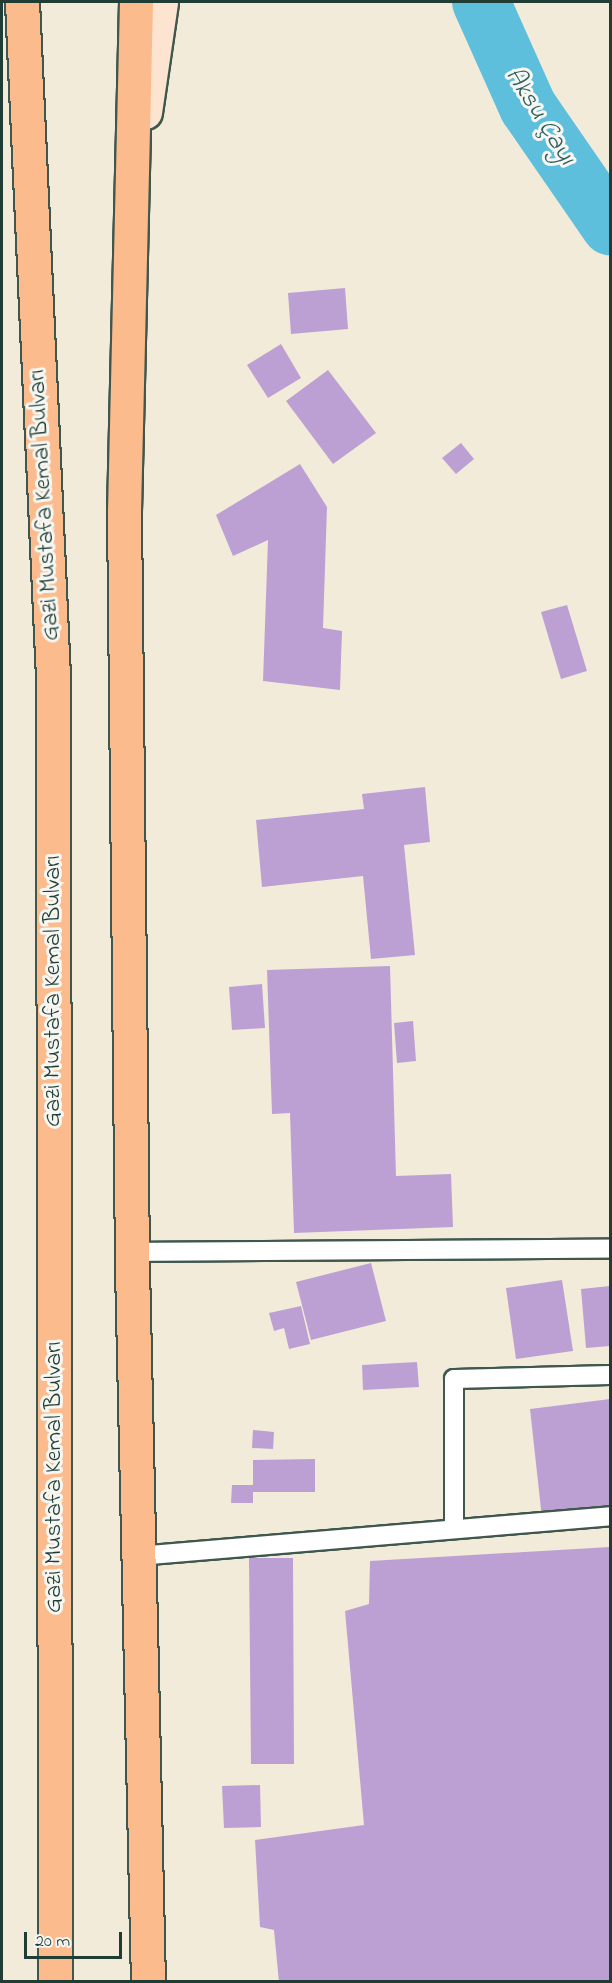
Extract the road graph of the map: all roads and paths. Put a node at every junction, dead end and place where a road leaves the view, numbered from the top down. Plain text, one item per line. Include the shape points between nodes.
1 (22, 2) edge
2 (136, 2) edge
3 (161, 2) edge
4 (129, 220) junction
5 (610, 1249) edge
6 (132, 1252) junction
7 (610, 1374) edge
8 (610, 1516) edge
9 (454, 1526) junction
10 (138, 1556) junction
11 (55, 1982) edge
12 (148, 1982) edge

1 - 11 highway, Gazi Mustafa Kemal Bulvarı via 53,678
2 - 4 highway
3 - 4 street
4 - 6 highway via 124,511
5 - 6 lane
6 - 10 highway
7 - 9 lane via 454,1378
8 - 9 lane
9 - 10 lane
10 - 12 highway

